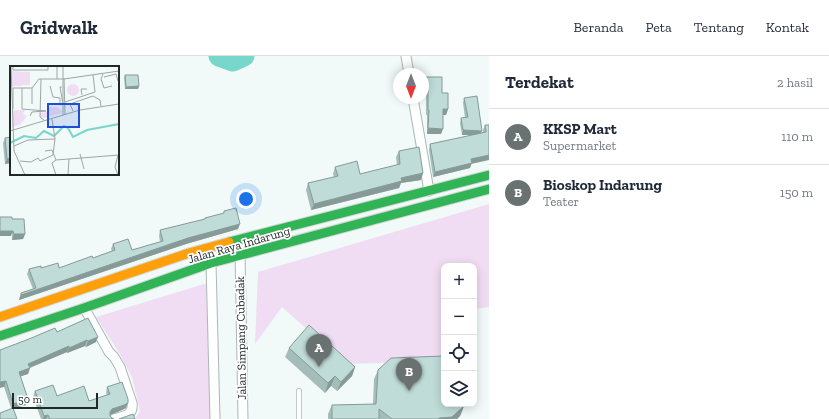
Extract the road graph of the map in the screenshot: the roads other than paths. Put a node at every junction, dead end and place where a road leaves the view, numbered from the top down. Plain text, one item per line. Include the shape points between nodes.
1 (406, 56) edge
2 (407, 68) edge
3 (413, 104) edge
4 (489, 175) edge
5 (489, 189) edge
6 (429, 191) junction
7 (240, 239) junction
8 (218, 246) junction
9 (240, 256) junction
10 (211, 263) junction
11 (84, 308) junction
12 (0, 317) edge
13 (0, 336) edge
14 (299, 392) dead end
15 (114, 419) edge
16 (215, 419) edge
17 (243, 419) edge
18 (299, 419) edge

1 - 2 street
3 - 6 street
4 - 6 highway, Jalan Raya Indarung
5 - 9 highway, Jalan Raya Indarung
6 - 7 highway, Jalan Raya Indarung
7 - 8 highway, Jalan Raya Indarung
7 - 9 street, Jalan Simpang Cubadak
8 - 10 street
8 - 12 highway, Jalan Raya Indarung
9 - 10 highway, Jalan Raya Indarung
9 - 17 street, Jalan Simpang Cubadak
10 - 11 highway, Jalan Raya Indarung
10 - 16 street
11 - 13 highway, Jalan Raya Indarung
11 - 15 street via 120,367 132,403 132,412
14 - 18 lane

